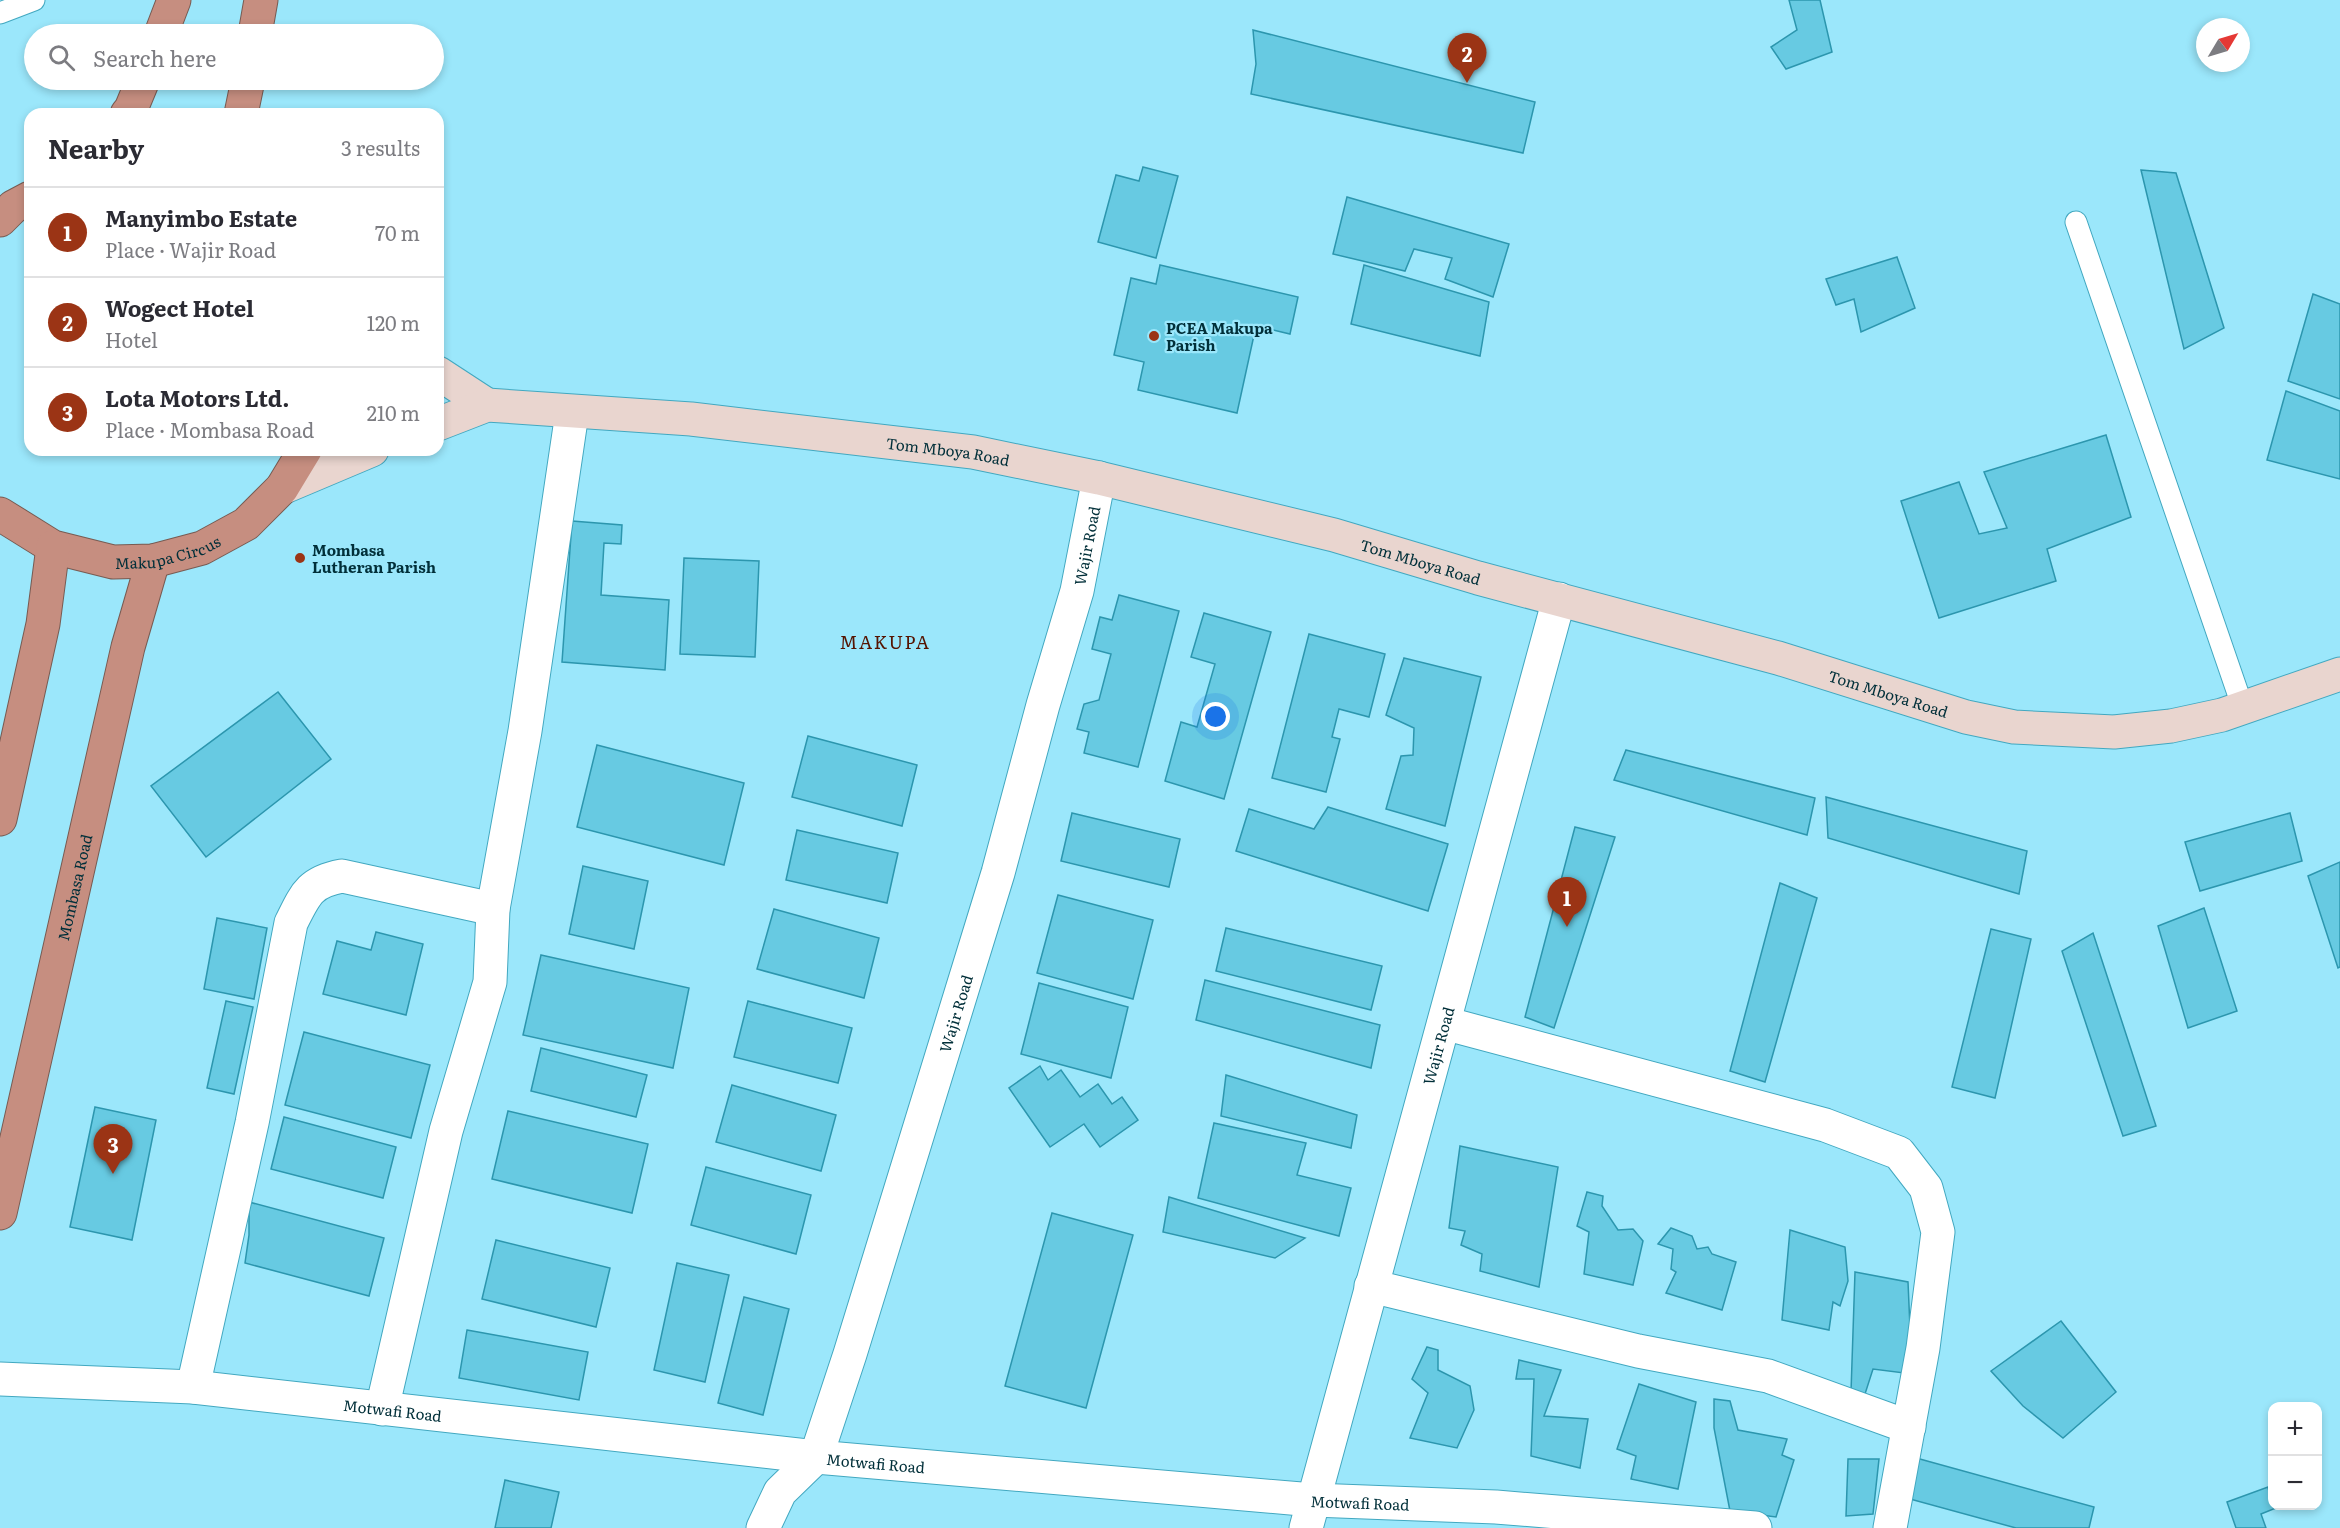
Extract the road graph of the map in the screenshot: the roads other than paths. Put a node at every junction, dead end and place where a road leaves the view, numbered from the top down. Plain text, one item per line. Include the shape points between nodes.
1 (34, 0) edge
2 (174, 0) edge
3 (261, 0) edge
4 (0, 13) edge
5 (165, 24) edge
6 (257, 24) edge
7 (139, 90) edge
8 (247, 90) edge
9 (131, 108) edge
10 (242, 108) edge
11 (2076, 222) dead end
12 (444, 377) edge
13 (487, 405) junction
14 (572, 412) junction
15 (444, 422) edge
16 (301, 456) edge
17 (358, 456) edge
18 (1099, 478) junction
19 (282, 488) junction
20 (1, 517) edge
21 (53, 548) junction
22 (153, 561) junction
23 (1559, 599) junction
24 (2340, 674) edge
25 (2243, 708) junction
26 (0, 819) edge
27 (493, 909) junction
28 (1444, 1023) junction
29 (0, 1213) edge
30 (1371, 1287) junction
31 (0, 1379) edge
32 (193, 1387) junction
33 (382, 1409) junction
34 (1909, 1427) junction
35 (816, 1457) junction
36 (1310, 1514) edge
37 (763, 1528) edge
38 (1755, 1528) edge
39 (1890, 1528) edge

1 - 4 lane
2 - 5 highway
3 - 6 highway
7 - 9 highway
8 - 10 highway
11 - 25 lane
12 - 13 main road
13 - 14 main road, Tom Mboya Road
13 - 15 main road
14 - 18 main road, Tom Mboya Road via 691,419 856,437 973,452
14 - 27 street via 525,731
16 - 19 highway, Makupa Circus
17 - 19 main road
18 - 23 main road, Tom Mboya Road via 1334,535
18 - 35 street, Wajir Road via 1077,591 999,873
19 - 22 highway, Makupa Circus via 246,524 202,548
20 - 21 highway, Makupa Circus
21 - 22 highway, Makupa Circus via 113,562
21 - 26 highway via 43,624
22 - 29 highway, Mombasa Road via 128,647
23 - 25 main road, Tom Mboya Road via 1778,658 1966,717 2014,727 2114,732 2171,726
23 - 28 street, Wajir Road
24 - 25 main road, Tom Mboya Road
27 - 32 street via 342,876 321,880 303,899 291,923 252,1123
27 - 33 street via 490,982 446,1131
28 - 30 street, Wajir Road
28 - 34 street via 1825,1125 1899,1153 1926,1188 1938,1232
30 - 34 street via 1638,1351 1768,1376
30 - 36 street, Wajir Road
31 - 32 street, Motwafi Road
32 - 33 street, Motwafi Road
33 - 35 street, Motwafi Road
34 - 39 street
35 - 36 street, Motwafi Road
35 - 37 street, Wajir Road via 780,1492
36 - 38 street, Motwafi Road via 1496,1507

